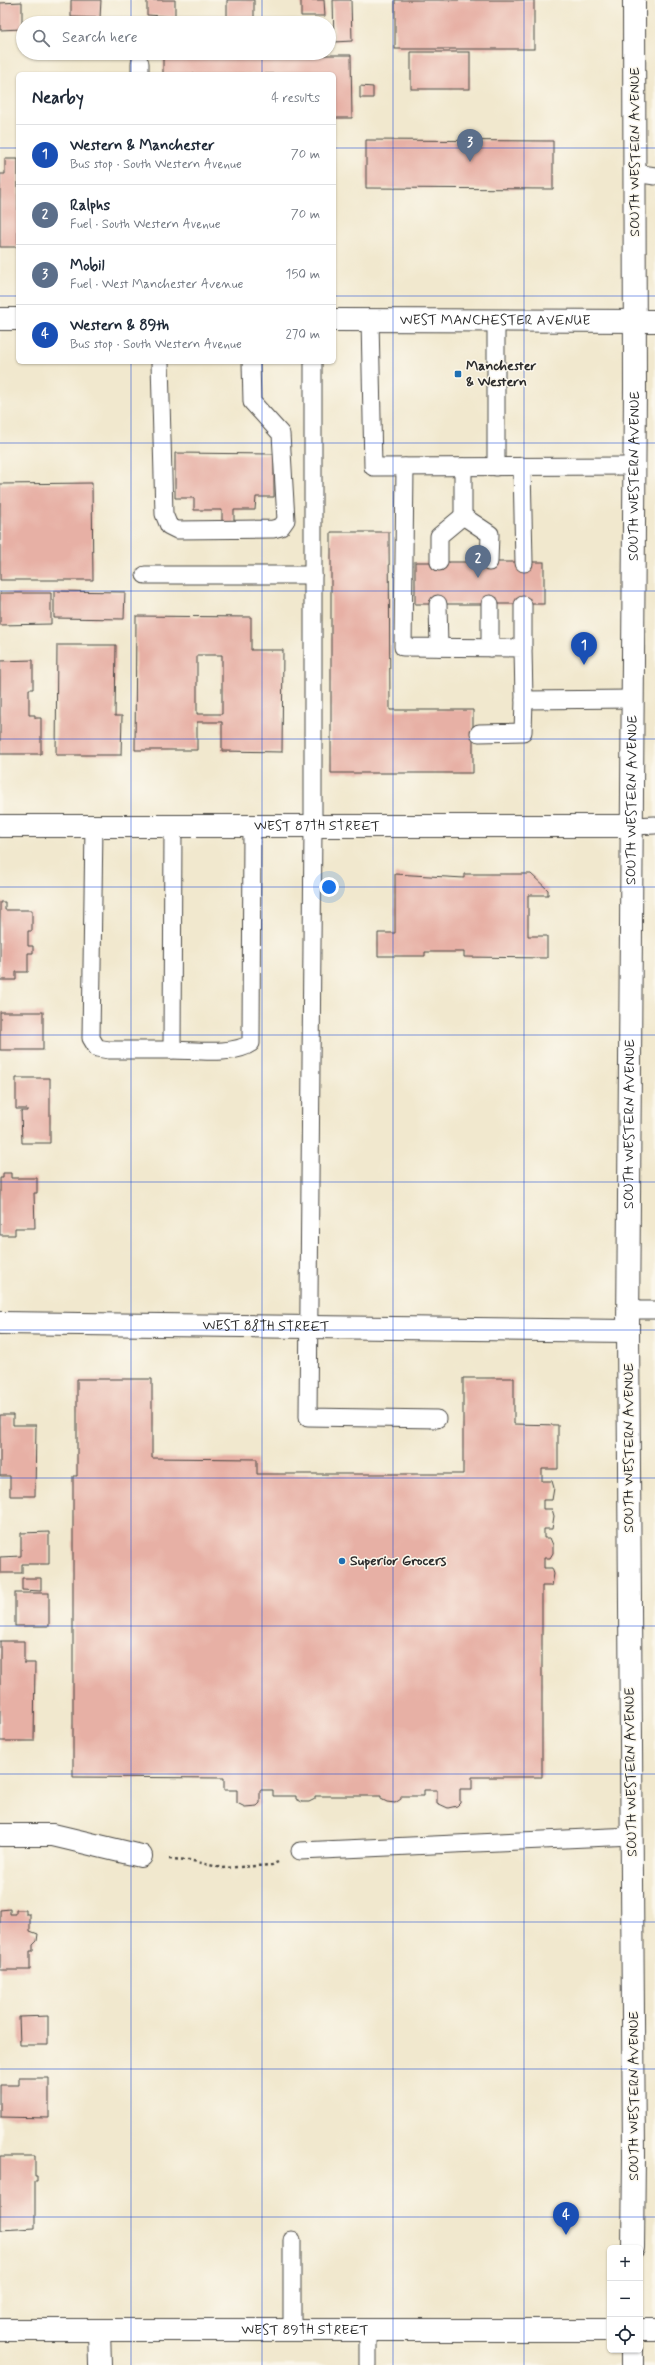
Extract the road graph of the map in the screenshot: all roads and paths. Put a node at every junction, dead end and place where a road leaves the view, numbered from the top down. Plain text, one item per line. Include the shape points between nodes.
1 (634, 0) edge
2 (645, 174) edge
3 (0, 319) edge
4 (16, 319) edge
5 (336, 320) edge
6 (370, 320) junction
7 (496, 321) junction
8 (645, 322) edge
9 (160, 364) edge
10 (251, 364) edge
11 (313, 364) edge
12 (463, 466) junction
13 (496, 466) junction
14 (522, 466) junction
15 (635, 466) junction
16 (405, 467) junction
17 (463, 516) junction
18 (439, 562) dead end
19 (489, 562) dead end
20 (524, 563) dead end
21 (145, 575) dead end
22 (313, 575) junction
23 (438, 604) dead end
24 (490, 604) dead end
25 (523, 605) dead end
26 (439, 647) junction
27 (490, 648) junction
28 (523, 648) junction
29 (634, 699) junction
30 (524, 700) junction
31 (479, 733) dead end
32 (655, 825) edge
33 (0, 826) edge
34 (94, 826) junction
35 (173, 826) junction
36 (252, 826) junction
37 (313, 826) junction
38 (633, 826) junction
39 (172, 1050) junction
40 (655, 1310) edge
41 (628, 1321) junction
42 (0, 1323) edge
43 (308, 1327) junction
44 (437, 1419) dead end
45 (0, 1835) edge
46 (632, 1836) junction
47 (300, 1852) dead end
48 (140, 1856) dead end
49 (189, 1860) dead end
50 (272, 1865) dead end
51 (292, 2240) dead end
52 (633, 2245) edge
53 (0, 2330) edge
54 (99, 2330) junction
55 (292, 2330) junction
56 (368, 2330) junction
57 (607, 2330) edge
58 (643, 2330) edge
59 (655, 2330) edge
60 (632, 2353) edge
61 (100, 2365) edge
62 (368, 2365) edge
63 (632, 2365) edge

1 - 2 main road, SOUTH WESTERN AVENUE
2 - 8 main road, SOUTH WESTERN AVENUE
3 - 4 main road
5 - 6 main road, WEST MANCHESTER AVENUE
6 - 7 main road, WEST MANCHESTER AVENUE
6 - 16 lane via 373,467
7 - 8 main road, WEST MANCHESTER AVENUE
7 - 13 lane
8 - 15 main road, SOUTH WESTERN AVENUE
9 - 10 lane via 164,514 169,526 177,530 281,527 286,520 281,434 252,402
11 - 22 lane
12 - 13 lane
12 - 16 lane
12 - 17 lane
13 - 14 lane
14 - 15 lane
14 - 20 lane
15 - 29 main road, SOUTH WESTERN AVENUE
16 - 26 lane via 403,646
17 - 18 lane via 439,536
17 - 19 lane via 490,534
21 - 22 lane
22 - 37 lane
23 - 26 lane
24 - 27 lane
25 - 28 lane
26 - 27 lane
27 - 28 lane
28 - 30 lane
29 - 30 lane
29 - 38 main road, SOUTH WESTERN AVENUE
30 - 31 lane via 523,732
32 - 38 lane
33 - 34 main road, WEST 87TH STREET
34 - 35 main road, WEST 87TH STREET
34 - 39 lane via 91,1038 96,1048 109,1050
35 - 36 main road, WEST 87TH STREET
35 - 39 lane
36 - 37 main road, WEST 87TH STREET
36 - 39 lane via 251,1043 234,1050
37 - 38 main road, WEST 87TH STREET
37 - 43 lane
38 - 41 main road, SOUTH WESTERN AVENUE
40 - 41 lane
41 - 43 main road, WEST 88TH STREET
41 - 46 main road, SOUTH WESTERN AVENUE
42 - 43 main road, WEST 88TH STREET
43 - 44 lane via 308,1417
45 - 48 main road via 54,1835
46 - 47 lane
46 - 52 main road, SOUTH WESTERN AVENUE
49 - 50 path via 222,1868
51 - 55 lane
53 - 54 main road, WEST 89TH STREET
54 - 55 main road, WEST 89TH STREET
54 - 61 main road
55 - 56 main road, WEST 89TH STREET
56 - 57 main road, WEST 89TH STREET
56 - 62 lane
58 - 59 main road
60 - 63 main road

